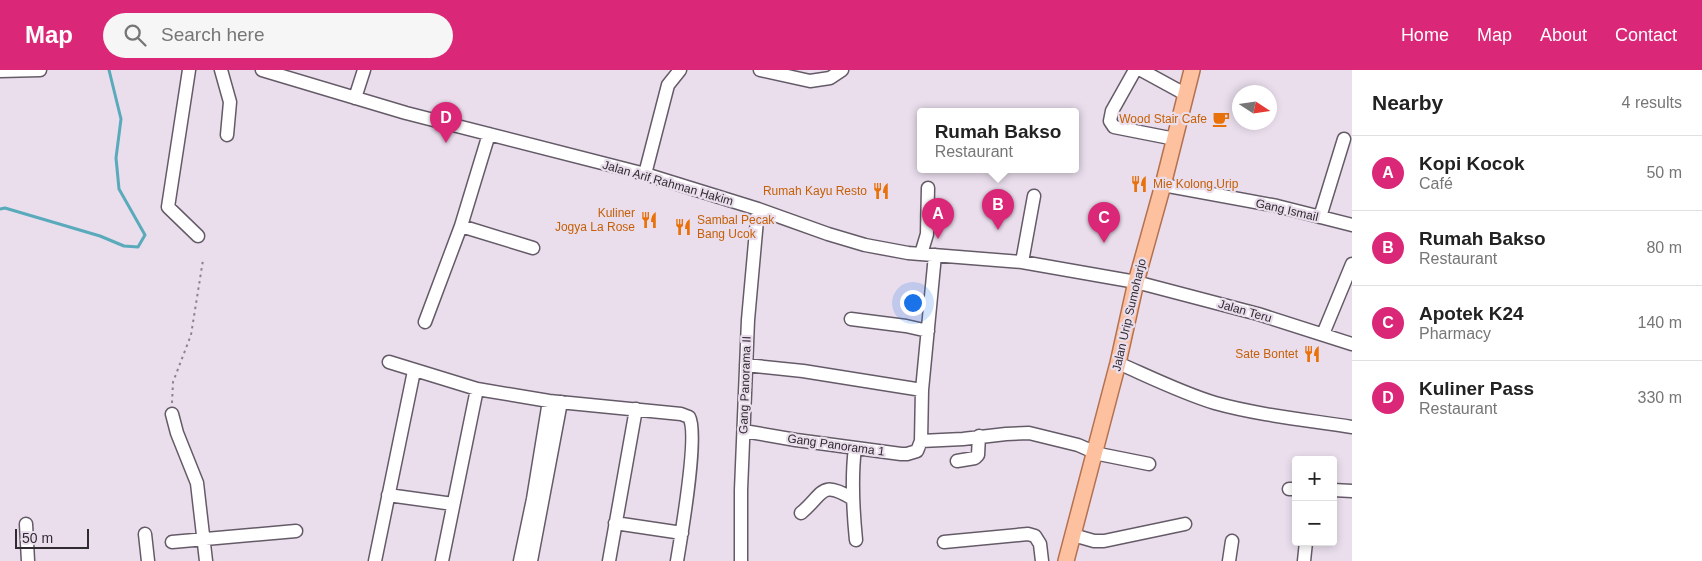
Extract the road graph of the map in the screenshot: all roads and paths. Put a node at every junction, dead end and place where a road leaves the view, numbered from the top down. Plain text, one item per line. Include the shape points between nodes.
1 (40, 70) edge
2 (188, 70) edge
3 (221, 70) edge
4 (262, 70) edge
5 (364, 70) edge
6 (680, 70) edge
7 (760, 70) edge
8 (842, 70) edge
9 (1136, 70) edge
10 (1141, 70) edge
11 (1192, 70) edge
12 (0, 71) edge
13 (276, 72) edge
14 (1185, 94) junction
15 (356, 98) junction
16 (489, 134) junction
17 (227, 135) dead end
18 (1175, 139) junction
19 (1344, 139) dead end
20 (645, 174) junction
21 (1163, 185) junction
22 (928, 188) dead end
23 (1034, 196) dead end
24 (758, 209) junction
25 (1320, 217) junction
26 (1352, 225) edge
27 (461, 226) junction
28 (198, 236) dead end
29 (533, 248) dead end
30 (921, 254) junction
31 (935, 255) junction
32 (203, 260) dead end
33 (1022, 262) junction
34 (1352, 264) edge
35 (1136, 282) junction
36 (851, 319) dead end
37 (425, 322) dead end
38 (928, 331) junction
39 (1323, 334) junction
40 (1352, 344) edge
41 (389, 362) dead end
42 (1118, 364) junction
43 (746, 365) junction
44 (414, 371) junction
45 (477, 389) junction
46 (922, 390) junction
47 (555, 401) junction
48 (636, 409) junction
49 (172, 414) joint
50 (1352, 427) edge
51 (744, 431) junction
52 (979, 436) junction
53 (921, 441) junction
54 (855, 448) junction
55 (1094, 452) junction
56 (957, 461) dead end
57 (1149, 464) dead end
58 (1337, 490) edge
59 (1352, 491) edge
60 (388, 495) junction
61 (453, 504) junction
62 (853, 510) junction
63 (801, 513) dead end
64 (615, 523) junction
65 (26, 524) dead end
66 (1185, 524) dead end
67 (296, 531) dead end
68 (682, 533) junction
69 (146, 534) dead end
70 (1073, 535) junction
71 (204, 540) junction
72 (856, 540) dead end
73 (1232, 541) dead end
74 (172, 542) dead end
75 (944, 542) dead end
76 (1306, 546) edge
77 (28, 561) edge
78 (148, 561) edge
79 (206, 561) edge
80 (375, 561) edge
81 (442, 561) edge
82 (520, 561) edge
83 (531, 561) edge
84 (608, 561) edge
85 (677, 561) edge
86 (741, 561) edge
87 (1042, 561) edge
88 (1066, 561) edge
89 (1229, 561) edge
90 (1304, 561) edge

1 - 12 street
2 - 28 street via 168,207
3 - 17 street via 230,102
4 - 13 street, Jalan Arif Rahman Hakim
5 - 15 street
6 - 20 street via 668,85
7 - 8 street via 810,81 830,78
9 - 18 street via 1112,111 1110,121 1114,127
10 - 14 street
11 - 14 main road, Jalan Urip Sumoharjo
13 - 15 street, Jalan Arif Rahman Hakim
14 - 18 main road, Jalan Urip Sumoharjo
15 - 16 street, Jalan Arif Rahman Hakim
16 - 20 street, Jalan Arif Rahman Hakim
16 - 27 street
18 - 21 main road, Jalan Urip Sumoharjo
19 - 25 street
20 - 24 street, Jalan Arif Rahman Hakim
21 - 25 street, Gang Ismail
21 - 35 main road, Jalan Urip Sumoharjo
22 - 30 street via 927,234
23 - 33 street
24 - 30 street, Jalan Arif Rahman Hakim via 865,245
24 - 43 street, Gang Panorama II
25 - 26 street, Gang Ismail
27 - 29 street
27 - 37 street
30 - 31 street, Jalan Arif Rahman Hakim
31 - 33 street, Jalan Arif Rahman Hakim
31 - 38 street
32 - 49 path via 191,335 173,382
33 - 35 street, Jalan Arif Rahman Hakim
34 - 39 street
35 - 39 street, Jalan Teru
35 - 42 main road, Jalan Urip Sumoharjo
36 - 38 street
38 - 46 street
39 - 40 street, Jalan Teru
41 - 44 street
42 - 50 street via 1236,408
42 - 55 main road, Jalan Urip Sumoharjo
43 - 46 street
43 - 51 street, Gang Panorama II
44 - 45 street
44 - 60 street
45 - 47 street
45 - 61 street
46 - 53 street
47 - 48 street
47 - 82 street
47 - 83 street
48 - 64 street
48 - 68 street via 685,414 691,420 690,466
49 - 71 street via 197,483
51 - 54 street, Gang Panorama 1
51 - 86 street, Gang Panorama II
52 - 53 street
52 - 55 street via 1029,433
52 - 56 street via 978,455
53 - 54 street, Gang Panorama 1 via 917,451 907,454
54 - 62 street
55 - 57 street
55 - 70 main road, Jalan Urip Sumoharjo
58 - 59 street
60 - 61 street
60 - 80 street
61 - 81 street
62 - 63 street via 838,490 824,490
62 - 72 street
64 - 68 street
64 - 84 street
65 - 77 street
66 - 70 street via 1104,541
67 - 71 street
68 - 85 street
69 - 78 street
70 - 88 main road, Jalan Urip Sumoharjo
71 - 74 street
71 - 79 street
73 - 89 street
75 - 87 street via 1028,534 1035,536 1040,544
76 - 90 street

